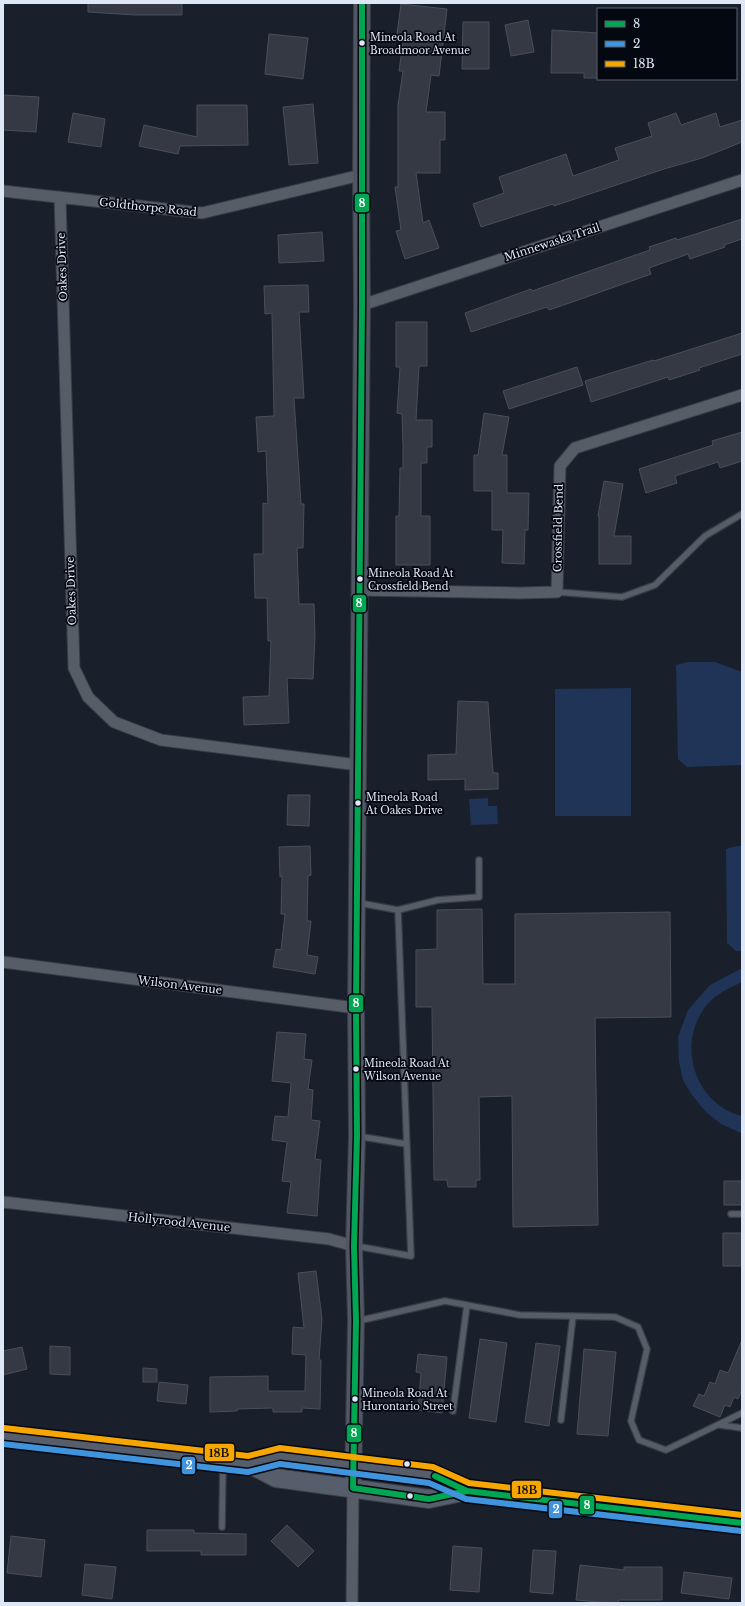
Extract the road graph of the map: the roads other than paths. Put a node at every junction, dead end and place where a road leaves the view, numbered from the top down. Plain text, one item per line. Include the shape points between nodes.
1 (362, 3) edge
2 (361, 175) junction
3 (742, 180) edge
4 (3, 191) edge
5 (60, 197) junction
6 (362, 305) junction
7 (742, 394) edge
8 (742, 514) edge
9 (359, 590) junction
10 (557, 592) junction
11 (358, 765) junction
12 (479, 860) dead end
13 (357, 902) junction
14 (398, 910) junction
15 (3, 962) edge
16 (356, 1008) junction
17 (357, 1136) junction
18 (406, 1144) junction
19 (3, 1202) edge
20 (731, 1214) dead end
21 (742, 1214) edge
22 (354, 1246) junction
23 (467, 1305) junction
24 (573, 1316) junction
25 (356, 1321) junction
26 (453, 1411) dead end
27 (742, 1413) edge
28 (561, 1420) dead end
29 (719, 1424) junction
30 (742, 1428) edge
31 (3, 1436) edge
32 (223, 1461) junction
33 (249, 1464) junction
34 (354, 1465) junction
35 (353, 1488) junction
36 (467, 1491) junction
37 (742, 1523) edge
38 (222, 1527) dead end
39 (352, 1603) edge

1 - 2 street
2 - 5 street, Goldthorpe Road via 202,213
2 - 6 street
3 - 6 street, Minnewaska Trail
4 - 5 street, Goldthorpe Road
5 - 11 street, Oakes Drive via 74,668 88,698 114,722 161,740
6 - 9 street
7 - 10 street, Crossfield Bend via 575,448 560,466
8 - 10 lane via 705,536 655,585 622,597
9 - 10 street
9 - 11 street
11 - 13 street
12 - 14 lane via 479,897 438,900
13 - 14 lane
13 - 16 street
14 - 18 lane
15 - 16 street, Wilson Avenue
16 - 17 street
17 - 18 lane
17 - 22 street
18 - 22 lane via 411,1256
19 - 22 street, Hollyrood Avenue via 329,1239
20 - 21 lane
22 - 25 street
23 - 24 lane via 520,1315
23 - 25 lane via 445,1301
23 - 26 lane
24 - 28 lane
24 - 29 lane via 615,1317 638,1327 647,1349 631,1422 639,1440 666,1450
25 - 34 street
27 - 29 lane
29 - 30 lane
31 - 32 main road
32 - 33 main road
32 - 38 lane
33 - 34 main road via 280,1456
33 - 35 main road via 276,1478
34 - 35 street
34 - 36 main road via 431,1474
35 - 36 main road via 430,1499
35 - 39 street
36 - 37 main road

